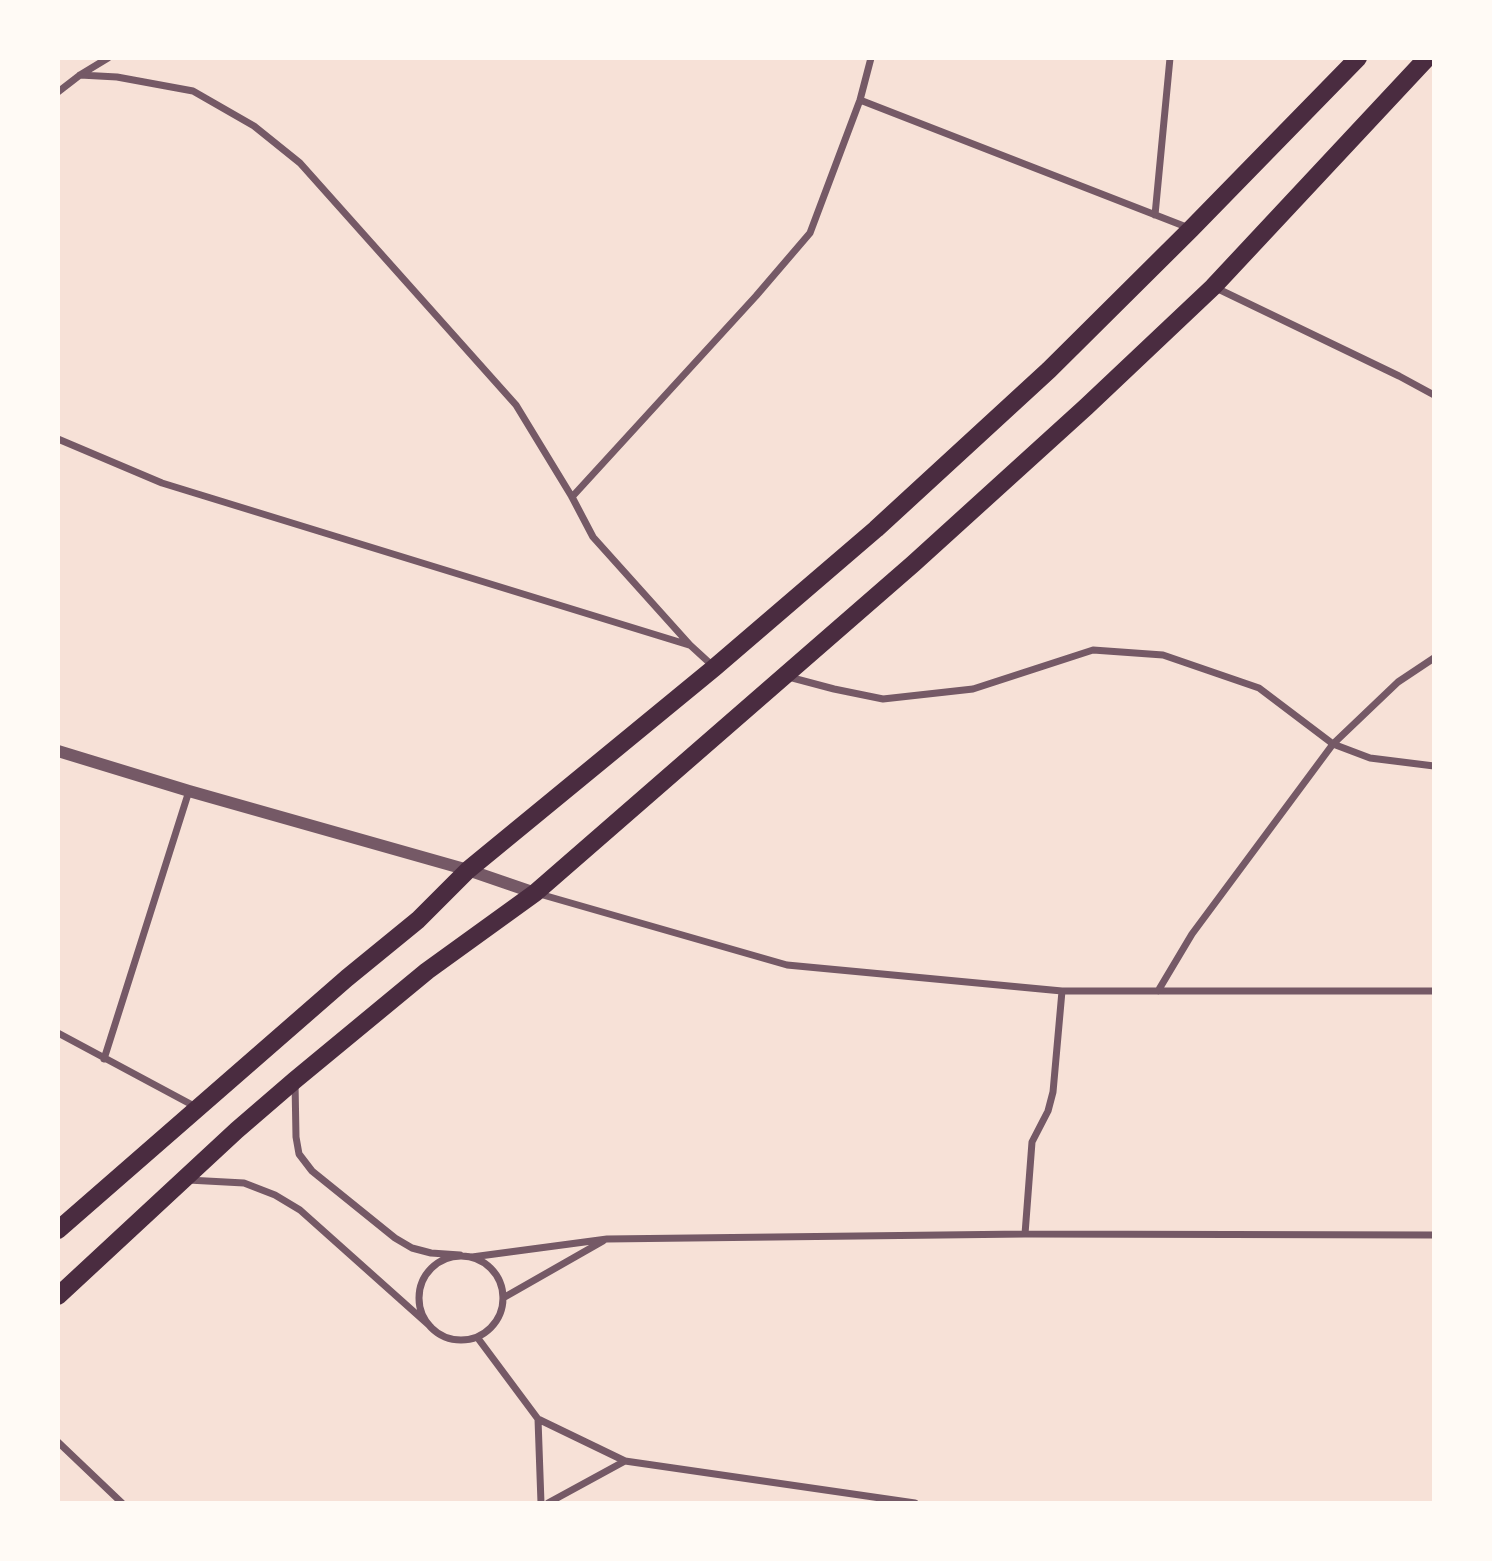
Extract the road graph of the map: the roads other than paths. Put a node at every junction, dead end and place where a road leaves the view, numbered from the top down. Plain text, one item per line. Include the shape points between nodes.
1 (108, 58) edge
2 (871, 58) edge
3 (1170, 58) edge
4 (1358, 58) edge
5 (1427, 58) edge
6 (80, 75) junction
7 (58, 92) edge
8 (860, 100) junction
9 (1156, 215) junction
10 (1191, 229) junction
11 (1213, 287) junction
12 (1434, 395) edge
13 (58, 439) edge
14 (572, 497) junction
15 (690, 645) junction
16 (1434, 658) edge
17 (714, 668) junction
18 (785, 676) junction
19 (1333, 744) junction
20 (58, 751) edge
21 (1434, 766) edge
22 (190, 791) junction
23 (468, 870) junction
24 (535, 893) junction
25 (1062, 991) junction
26 (1158, 991) junction
27 (1434, 991) edge
28 (58, 1033) edge
29 (104, 1059) junction
30 (295, 1080) junction
31 (197, 1107) junction
32 (183, 1179) junction
33 (58, 1230) edge
34 (1025, 1234) junction
35 (1434, 1235) edge
36 (607, 1239) junction
37 (460, 1255) junction
38 (472, 1257) junction
39 (58, 1296) edge
40 (503, 1298) junction
41 (431, 1327) junction
42 (477, 1337) junction
43 (538, 1419) junction
44 (58, 1441) edge
45 (625, 1461) junction
46 (112, 1499) edge
47 (122, 1503) edge
48 (541, 1503) edge
49 (548, 1503) edge
50 (915, 1503) edge

1 - 6 street
2 - 8 street
3 - 9 street
4 - 10 main road
5 - 11 main road
6 - 7 street
6 - 14 street via 192,91 254,126 300,163 516,405
8 - 9 street
8 - 14 street via 810,233
9 - 10 street
10 - 17 main road via 1029,389
11 - 12 street
11 - 18 main road via 913,565
13 - 15 street via 162,483
14 - 15 street via 593,537
15 - 17 street
16 - 19 street via 1398,682
17 - 23 main road
18 - 19 street via 883,699 973,689 1093,650 1163,655 1259,688
18 - 24 main road
19 - 21 street via 1370,758
19 - 26 street via 1192,934
20 - 22 street
22 - 23 street
22 - 29 street
23 - 24 street
23 - 31 main road via 418,920
24 - 25 street via 788,965
24 - 30 main road via 427,971
25 - 26 street
25 - 34 street via 1053,1092 1032,1142
26 - 27 street
28 - 29 street
29 - 31 street
30 - 32 main road
30 - 37 street via 299,1154 313,1171 412,1248
31 - 33 main road
32 - 39 main road
32 - 41 street via 244,1183 275,1195 300,1210
34 - 35 street
34 - 36 street
36 - 38 street
36 - 40 street
37 - 38 street
37 - 41 street via 437,1263 422,1281 419,1306
38 - 40 street via 488,1266 499,1280
40 - 42 street via 496,1321
41 - 42 street via 460,1340
42 - 43 street
43 - 45 street
43 - 48 street
44 - 46 street
45 - 49 street
45 - 50 street
46 - 47 street

